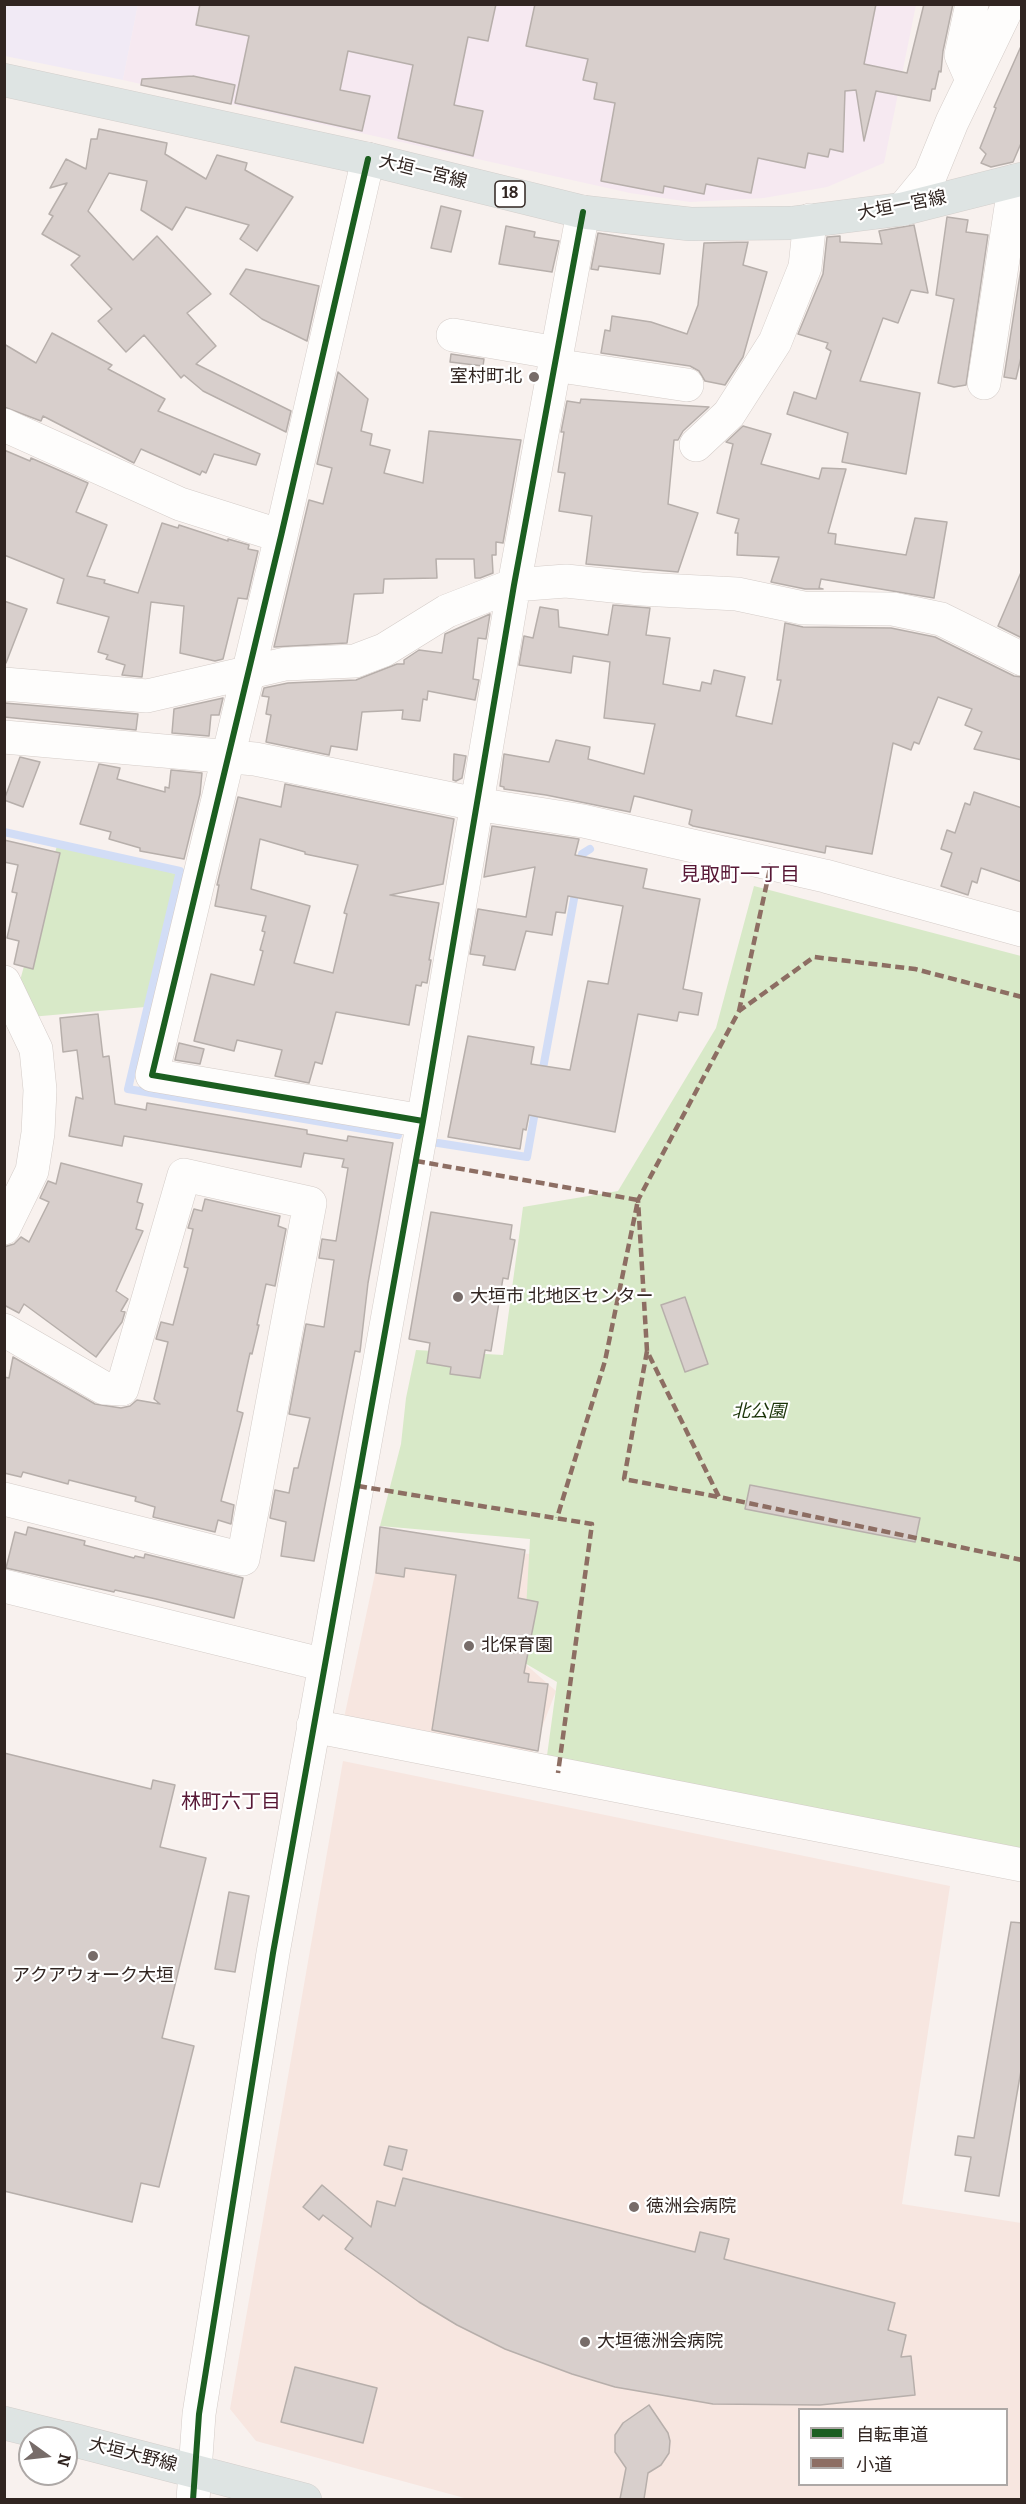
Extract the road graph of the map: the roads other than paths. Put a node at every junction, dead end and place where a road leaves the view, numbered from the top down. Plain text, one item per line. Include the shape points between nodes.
1 (972, 4) edge
2 (1009, 4) edge
3 (4, 80) edge
4 (972, 80) junction
5 (368, 159) junction
6 (1018, 180) edge
7 (903, 209) junction
8 (583, 213) junction
9 (810, 220) junction
10 (1011, 283) edge
11 (453, 335) dead end
12 (556, 359) junction
13 (984, 382) dead end
14 (687, 385) dead end
15 (4, 425) edge
16 (696, 445) dead end
17 (281, 536) junction
18 (514, 585) junction
19 (1022, 659) edge
20 (246, 672) junction
21 (4, 684) edge
22 (4, 737) edge
23 (228, 758) junction
24 (476, 804) junction
25 (1022, 930) edge
26 (4, 982) edge
27 (423, 1121) junction
28 (4, 1228) edge
29 (4, 1330) edge
30 (4, 1499) edge
31 (4, 1586) edge
32 (326, 1665) junction
33 (313, 1726) junction
34 (1022, 1865) edge
35 (78, 2443) edge
36 (194, 2485) edge
37 (305, 2499) edge

1 - 4 street via 961,55
2 - 4 street
3 - 5 main road, 大垣一宮線 / 18
4 - 7 street via 930,176
5 - 8 main road, 大垣一宮線 / 18
5 - 17 street
6 - 7 main road, 大垣一宮線 / 18
6 - 10 street
7 - 9 main road, 大垣一宮線 / 18
8 - 9 main road, 大垣一宮線 / 18 via 690,224
8 - 12 street
9 - 16 street via 805,267 775,342 729,414
10 - 13 street
11 - 12 street
12 - 14 street
12 - 18 street
15 - 17 street via 180,504
17 - 20 street
18 - 19 street via 566,581 737,594 803,608 893,609 941,619
18 - 20 street via 447,611 384,650 356,661 285,664
18 - 24 street
20 - 21 street via 147,696
20 - 23 street
22 - 23 street
23 - 24 street via 255,759
23 - 27 street via 152,1075
24 - 25 street via 583,821 814,874
24 - 27 street
26 - 28 street via 36,1049 40,1089 32,1171
27 - 32 street
29 - 30 street via 104,1388 122,1389 183,1174 310,1203 243,1559
31 - 32 street
32 - 33 street
33 - 34 street
33 - 36 street via 199,2414
35 - 36 main road, 大垣大野線
36 - 37 main road, 大垣大野線

